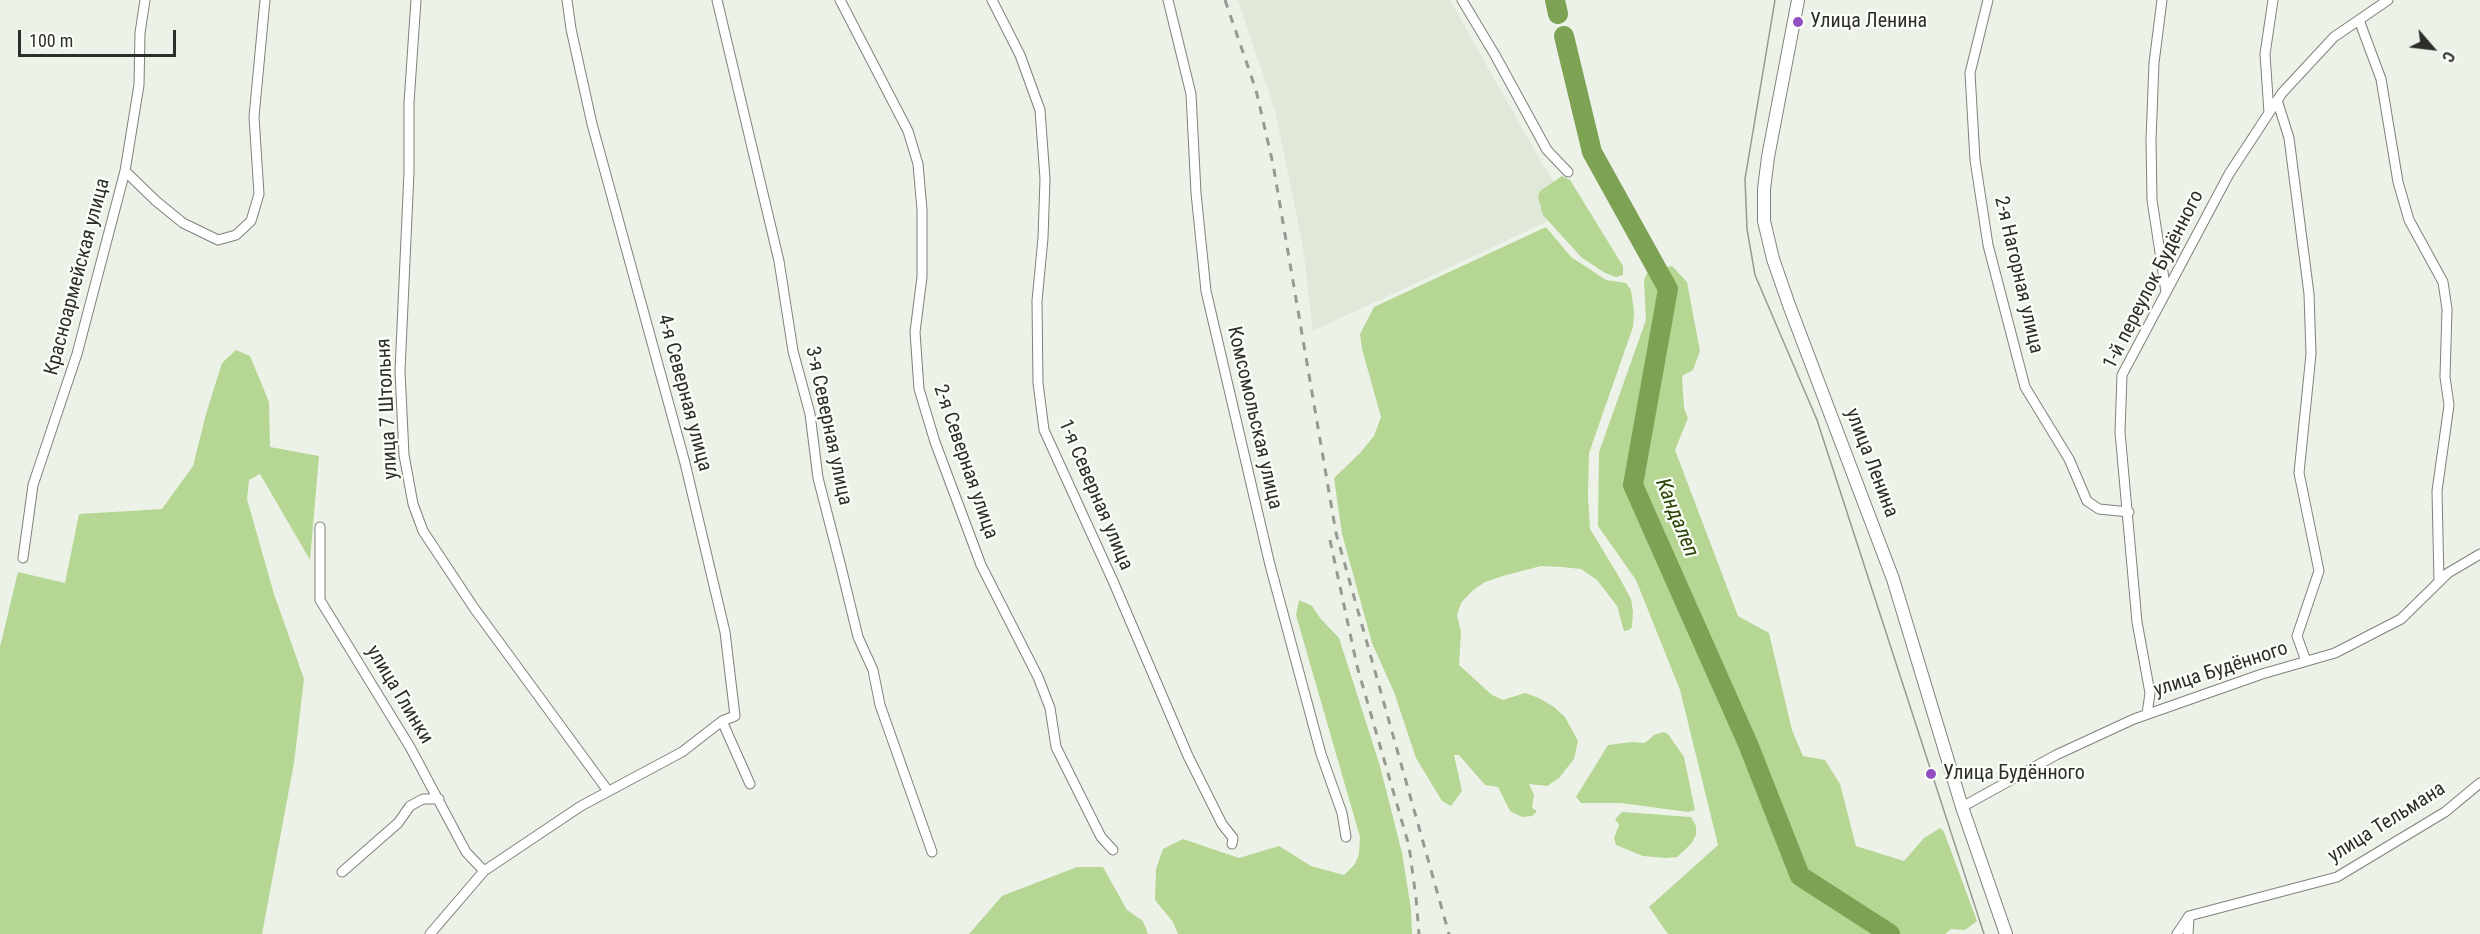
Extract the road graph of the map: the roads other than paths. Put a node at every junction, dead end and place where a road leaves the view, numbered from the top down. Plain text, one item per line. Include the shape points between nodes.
1 (145, 0) edge
2 (265, 0) edge
3 (416, 0) edge
4 (567, 0) edge
5 (717, 0) edge
6 (840, 0) edge
7 (992, 0) edge
8 (1168, 0) edge
9 (1462, 0) edge
10 (1798, 0) edge
11 (1988, 0) edge
12 (2162, 0) edge
13 (2273, 0) edge
14 (2388, 0) edge
15 (2360, 20) junction
16 (2277, 100) junction
17 (2269, 113) junction
18 (125, 171) junction
19 (1569, 172) dead end
20 (2166, 292) junction
21 (2128, 512) junction
22 (320, 527) dead end
23 (2480, 554) edge
24 (23, 558) dead end
25 (2439, 581) junction
26 (2306, 661) junction
27 (2147, 714) junction
28 (722, 721) junction
29 (750, 784) dead end
30 (2477, 785) edge
31 (608, 791) junction
32 (2480, 797) edge
33 (439, 799) junction
34 (1962, 807) junction
35 (1346, 837) dead end
36 (1232, 844) dead end
37 (1113, 850) dead end
38 (932, 852) dead end
39 (484, 871) junction
40 (342, 872) dead end
41 (2189, 916) junction
42 (430, 934) edge
43 (2006, 934) edge
44 (2177, 934) edge
45 (2188, 934) edge

1 - 18 street, Красноармейская улица via 139,85
2 - 18 street via 254,117 259,194 251,221 236,235 218,240 183,223
3 - 31 street, улица 7 Штольня via 400,371 404,455 413,504 423,531 474,608
4 - 28 street, 4-я Северная улица via 592,124 685,464 725,632 735,716
5 - 38 street, 3-я Северная улица via 779,261 793,351 810,414 818,478 858,637 873,670 880,705
6 - 37 street, 2-я Северная улица via 908,131 918,164 922,277 915,332 919,389 935,442 981,565 1038,677 1050,708 1056,747 1101,837
7 - 36 street, 1-я Северная улица via 1020,55 1040,110 1045,178 1037,301 1038,383 1044,430 1188,756 1233,838
8 - 35 street, Комсомольская улица via 1191,94 1206,291 1270,565
9 - 19 street via 1547,150
10 - 34 main road, улица Ленина via 1768,157 1764,221 1773,259 1893,579
11 - 21 street, 2-я Нагорная улица via 1970,73 1975,160 1988,244 2025,387 2069,459 2087,501 2099,509
12 - 20 street via 2154,63 2151,140 2152,200
13 - 17 street via 2265,54
14 - 15 street, 1-й переулок Будённого
15 - 16 street, 1-й переулок Будённого via 2334,37
15 - 25 street via 2381,79 2409,220 2443,282 2447,309 2445,377 2449,405 2437,491
16 - 17 street, 1-й переулок Будённого
16 - 26 street via 2289,138 2309,294 2311,354 2299,473 2319,571 2297,636
17 - 20 street, 1-й переулок Будённого via 2229,174
18 - 24 street, Красноармейская улица via 77,354 33,485
20 - 21 street, 1-й переулок Будённого via 2122,375 2120,432
21 - 27 street, 1-й переулок Будённого via 2137,622 2150,693
22 - 33 street, улица Глинки via 320,600
23 - 25 street, улица Будённого
25 - 26 street, улица Будённого via 2401,619 2335,653
26 - 27 street, улица Будённого
27 - 34 street, улица Будённого via 2056,755
28 - 29 street
28 - 31 street via 682,752
30 - 32 street
30 - 41 street, улица Тельмана via 2445,812 2337,877
31 - 39 street
33 - 39 street, улица Глинки via 466,852
33 - 40 street via 423,799 411,806 398,823
34 - 43 main road, улица Ленина
39 - 42 street
41 - 44 street
41 - 45 street

